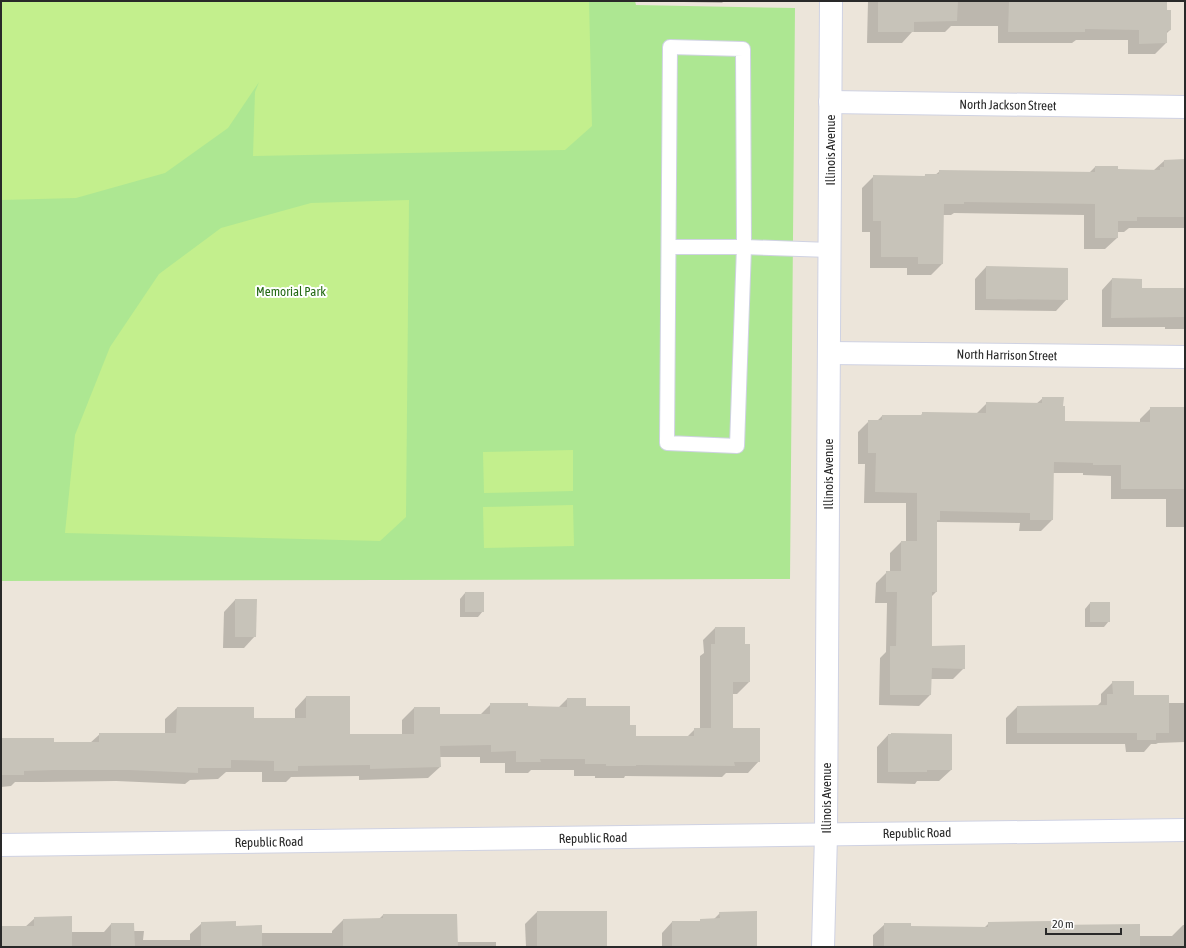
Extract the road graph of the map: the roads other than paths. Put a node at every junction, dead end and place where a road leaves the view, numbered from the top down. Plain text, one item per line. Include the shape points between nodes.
1 (831, 1) edge
2 (830, 102) junction
3 (1185, 107) edge
4 (669, 247) junction
5 (744, 247) junction
6 (830, 250) junction
7 (828, 353) junction
8 (1185, 357) edge
9 (1185, 830) edge
10 (826, 835) junction
11 (1, 845) edge
12 (823, 947) edge

1 - 2 street, Illinois Avenue
2 - 3 street, North Jackson Street
2 - 6 street, Illinois Avenue
4 - 5 lane
4 - 5 lane via 667,443 738,446
4 - 5 lane via 670,47 743,49
5 - 6 lane
6 - 7 street, Illinois Avenue
7 - 8 street, North Harrison Street
7 - 10 street, Illinois Avenue
9 - 10 street, Republic Road
10 - 11 street, Republic Road
10 - 12 street, Illinois Avenue

